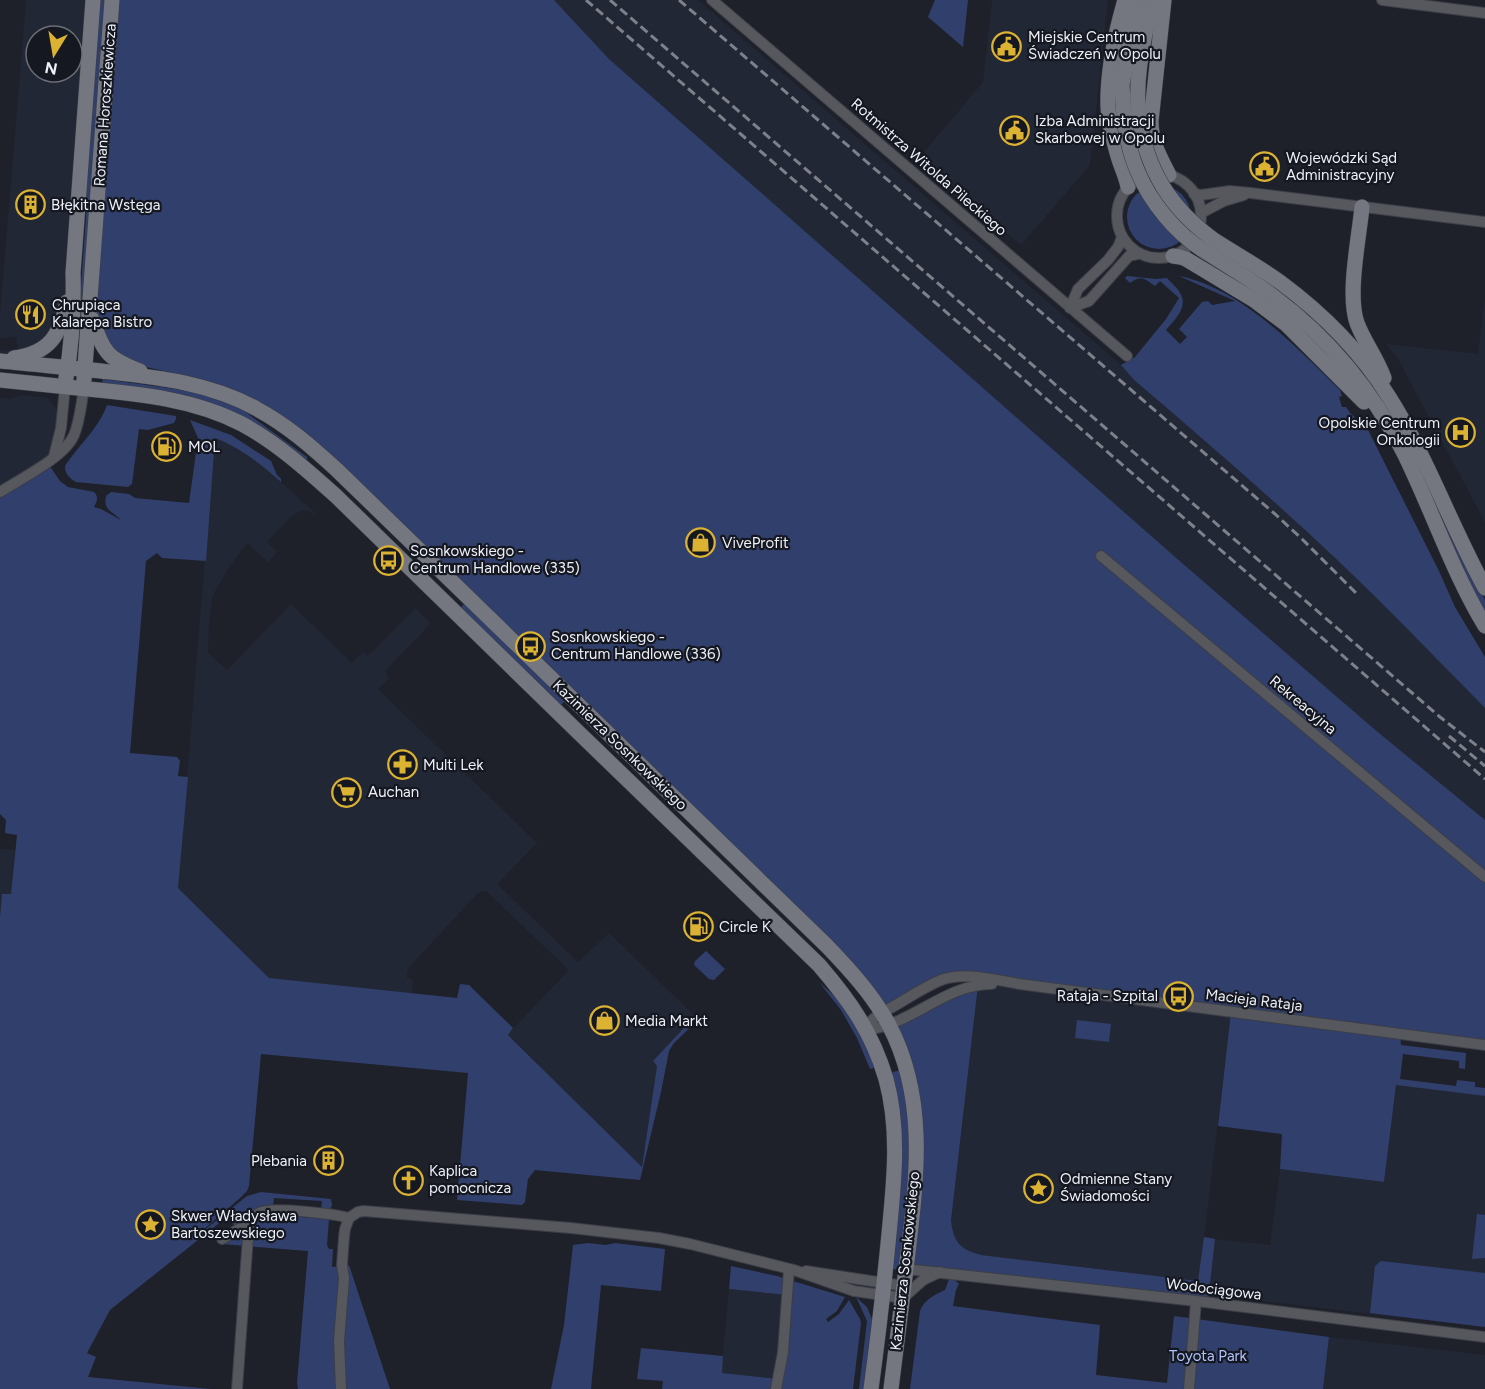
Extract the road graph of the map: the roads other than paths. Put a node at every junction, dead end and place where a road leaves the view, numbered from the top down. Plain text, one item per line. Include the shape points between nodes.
1 (93, 0) edge
2 (112, 0) edge
3 (712, 0) edge
4 (1125, 0) edge
5 (1137, 0) edge
6 (1152, 0) edge
7 (1164, 0) edge
8 (1382, 0) edge
9 (1485, 13) edge
10 (1131, 119) junction
11 (1169, 175) junction
12 (1128, 187) junction
13 (1251, 193) junction
14 (1194, 194) junction
15 (1362, 207) junction
16 (1201, 213) junction
17 (1485, 222) edge
18 (1122, 237) junction
19 (1210, 246) junction
20 (1138, 254) junction
21 (1173, 256) junction
22 (73, 273) junction
23 (1070, 308) junction
24 (89, 314) junction
25 (1127, 356) dead end
26 (0, 359) edge
27 (68, 368) junction
28 (85, 370) junction
29 (0, 380) edge
30 (172, 380) junction
31 (65, 387) junction
32 (84, 389) junction
33 (1388, 395) junction
34 (1390, 427) junction
35 (54, 456) junction
36 (0, 492) edge
37 (1101, 556) dead end
38 (1485, 588) edge
39 (1485, 626) edge
40 (1485, 877) edge
41 (1019, 984) junction
42 (885, 1019) junction
43 (866, 1030) junction
44 (1485, 1045) edge
45 (349, 1218) junction
46 (249, 1223) junction
47 (222, 1239) dead end
48 (792, 1269) junction
49 (906, 1269) junction
50 (940, 1272) junction
51 (884, 1290) junction
52 (904, 1292) junction
53 (1196, 1301) junction
54 (1485, 1337) edge
55 (237, 1389) edge
56 (341, 1389) edge
57 (776, 1389) edge
58 (871, 1389) edge
59 (891, 1389) edge
60 (1189, 1389) edge

1 - 22 street, Romana Horoszkiewicza
2 - 24 street, Romana Horoszkiewicza
3 - 23 street, Rotmistrza Witolda Pileckiego
4 - 12 street via 1108,98 1110,123
5 - 10 street via 1122,85
6 - 10 street
7 - 11 street via 1151,132
8 - 9 street
10 - 19 street, bridge via 1167,193
11 - 12 street via 1152,175
11 - 14 street
12 - 18 street via 1121,196 1116,217
13 - 14 street
13 - 15 street
13 - 16 street
14 - 16 street
15 - 17 street
15 - 33 street via 1353,309
16 - 21 street via 1194,239
18 - 20 street
18 - 23 street via 1108,260 1078,289
19 - 33 street via 1282,283 1351,346
19 - 34 street via 1318,334 1350,369
20 - 21 street via 1155,259
20 - 23 street via 1129,256 1089,301
21 - 34 street via 1180,256 1229,284 1286,324
22 - 26 street via 57,334 33,353
22 - 27 street, Romana Horoszkiewicza
23 - 25 street, Rotmistrza Witolda Pileckiego
24 - 28 street, Romana Horoszkiewicza
24 - 30 street via 100,343 110,356 131,368
26 - 27 street, Kazimierza Sosnkowskiego
27 - 28 street, Kazimierza Sosnkowskiego
27 - 31 street, Romana Horoszkiewicza
28 - 30 street, Kazimierza Sosnkowskiego
28 - 32 street, Romana Horoszkiewicza
29 - 31 street, Kazimierza Sosnkowskiego
30 - 42 street, Kazimierza Sosnkowskiego via 255,408 333,465 827,946 870,994
31 - 32 street, Kazimierza Sosnkowskiego
31 - 35 street
32 - 35 street via 74,437
32 - 43 street, Kazimierza Sosnkowskiego via 203,408 265,437 300,463 811,957 849,1001
33 - 38 street
34 - 39 street
35 - 36 street
37 - 40 street, Rekreacyjna
41 - 42 street, Macieja Rataja via 969,987 910,1016
41 - 42 street, Macieja Rataja via 972,977 946,978
41 - 44 street, Macieja Rataja
42 - 43 street, Macieja Rataja via 873,1018
42 - 49 street, Kazimierza Sosnkowskiego via 912,1088 916,1118 915,1192
43 - 51 street, Kazimierza Sosnkowskiego via 886,1079 894,1124
45 - 46 street via 271,1210 259,1213
45 - 48 street via 371,1211 649,1237
45 - 56 street via 342,1265
46 - 47 street
46 - 55 street
48 - 51 street
48 - 57 street
49 - 50 street, Wodociągowa
49 - 52 street, Kazimierza Sosnkowskiego
50 - 52 street
50 - 53 street, Wodociągowa
51 - 52 street
51 - 58 street, Kazimierza Sosnkowskiego
52 - 59 street, Kazimierza Sosnkowskiego
53 - 54 street, Wodociągowa
53 - 60 street

